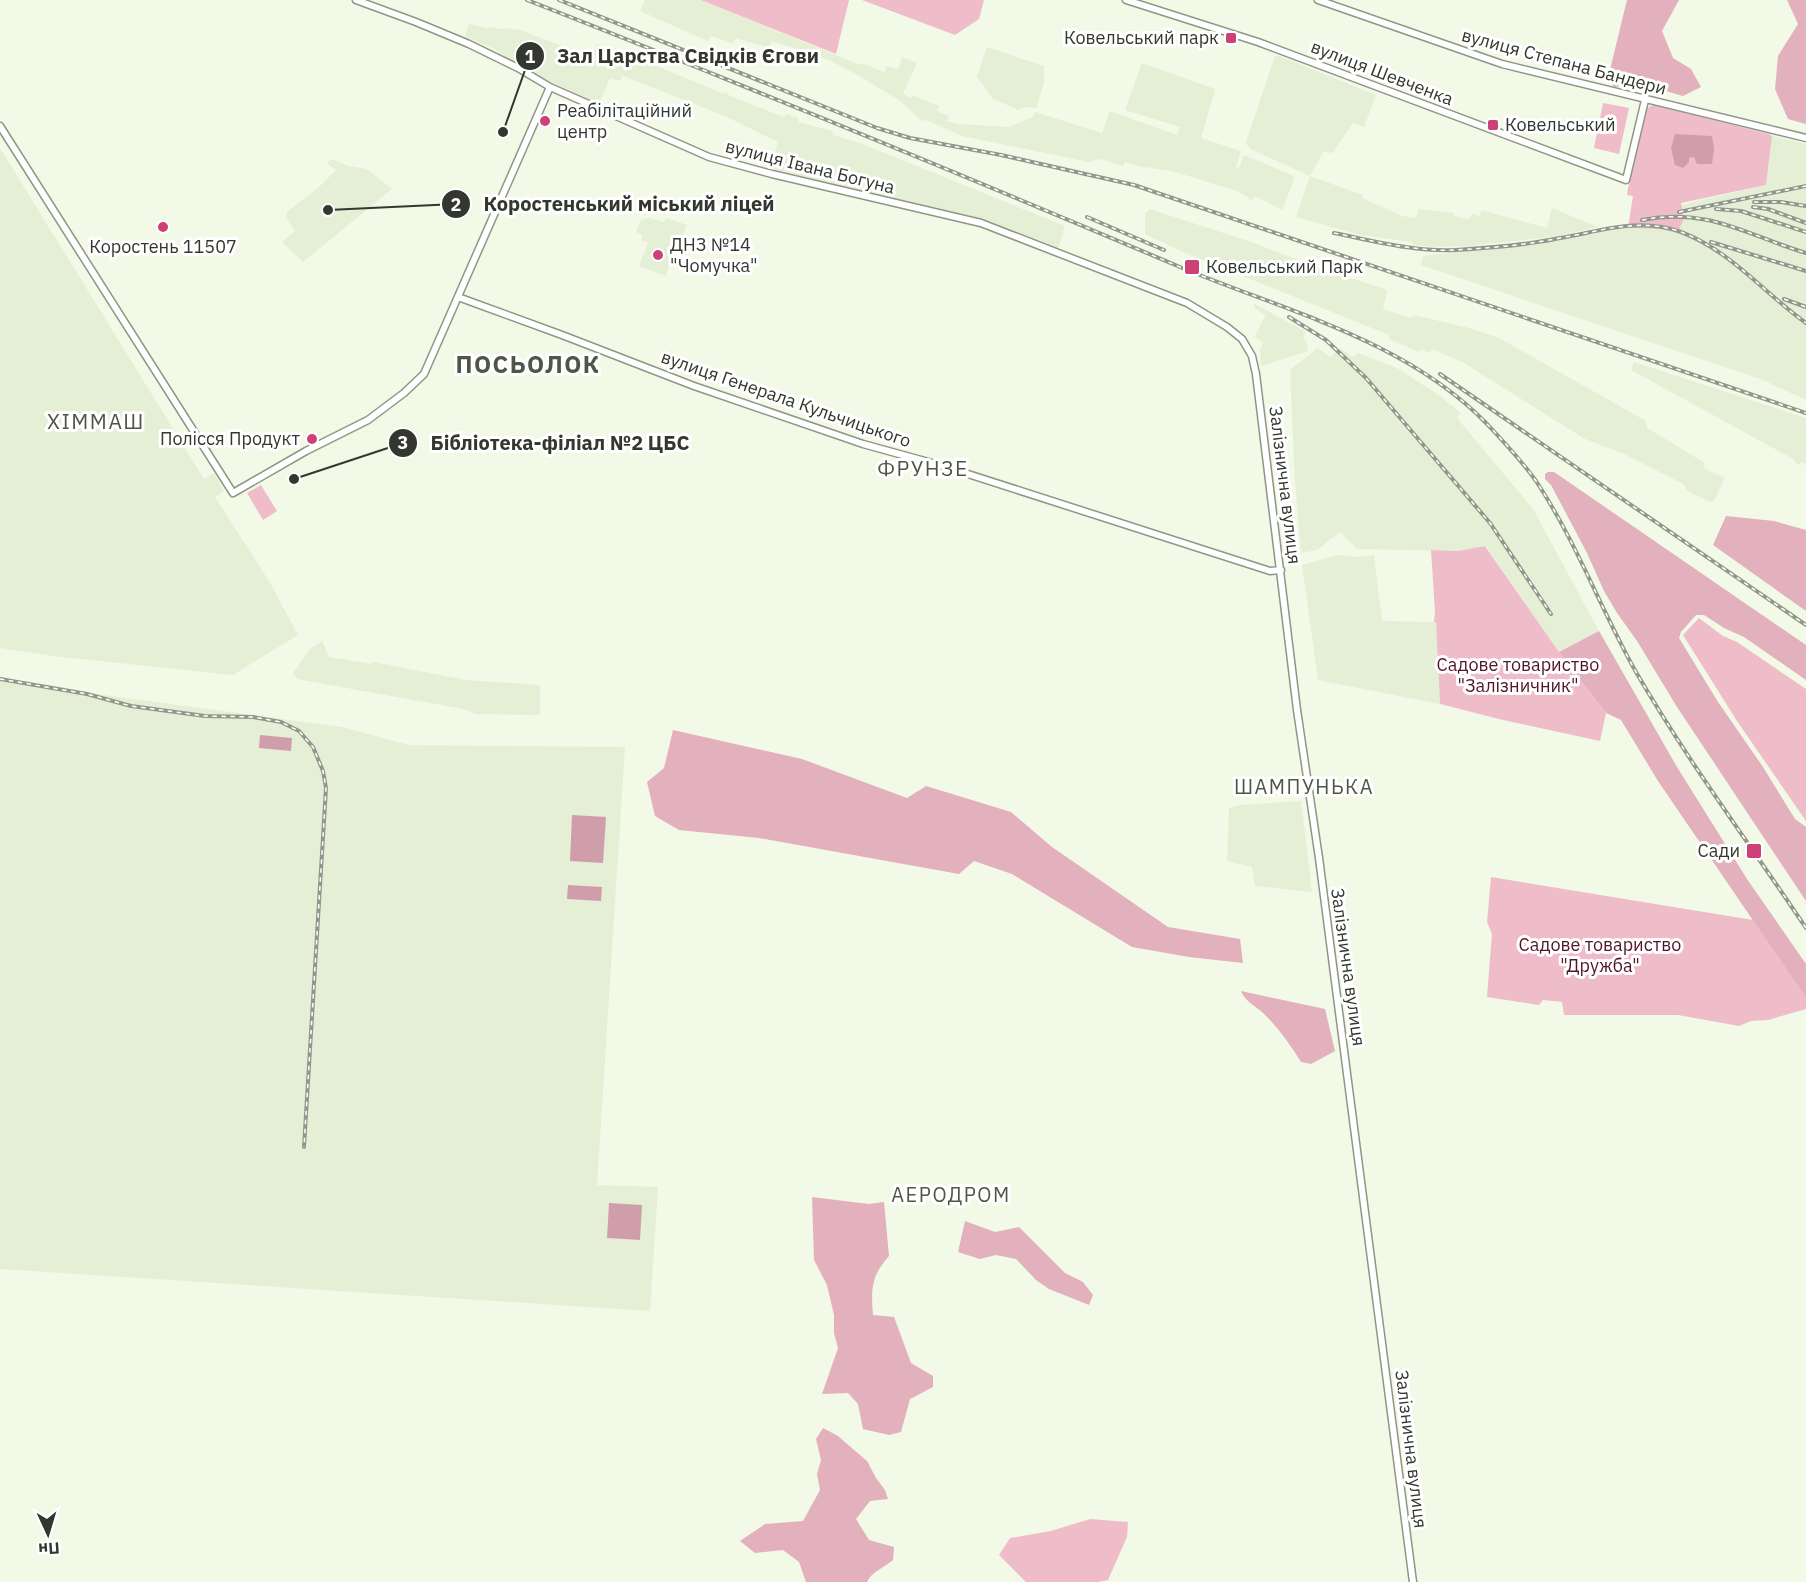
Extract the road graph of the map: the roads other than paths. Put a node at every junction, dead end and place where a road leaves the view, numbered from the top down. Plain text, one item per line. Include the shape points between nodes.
1 (357, 0) edge
2 (1126, 0) edge
3 (1318, 0) edge
4 (550, 87) junction
5 (1645, 100) junction
6 (0, 126) edge
7 (1806, 138) edge
8 (458, 297) junction
9 (1252, 356) joint
10 (1281, 570) junction
11 (1413, 1582) edge

1 - 4 street, вулиця Івана Богуна via 469,44
2 - 5 street, вулиця Шевченка via 1265,44 1626,180
3 - 5 street, вулиця Степана Бандери via 1491,61
4 - 8 street
4 - 9 street, вулиця Івана Богуна via 709,157 981,223 1060,253 1186,303 1242,339
5 - 7 street, вулиця Степана Бандери
6 - 8 street via 233,493 368,420 404,393 424,374
8 - 10 street, вулиця Генерала Кульчицького via 862,444 943,466 1270,571
9 - 10 street, Залізнична вулиця
10 - 11 street, Залізнична вулиця

